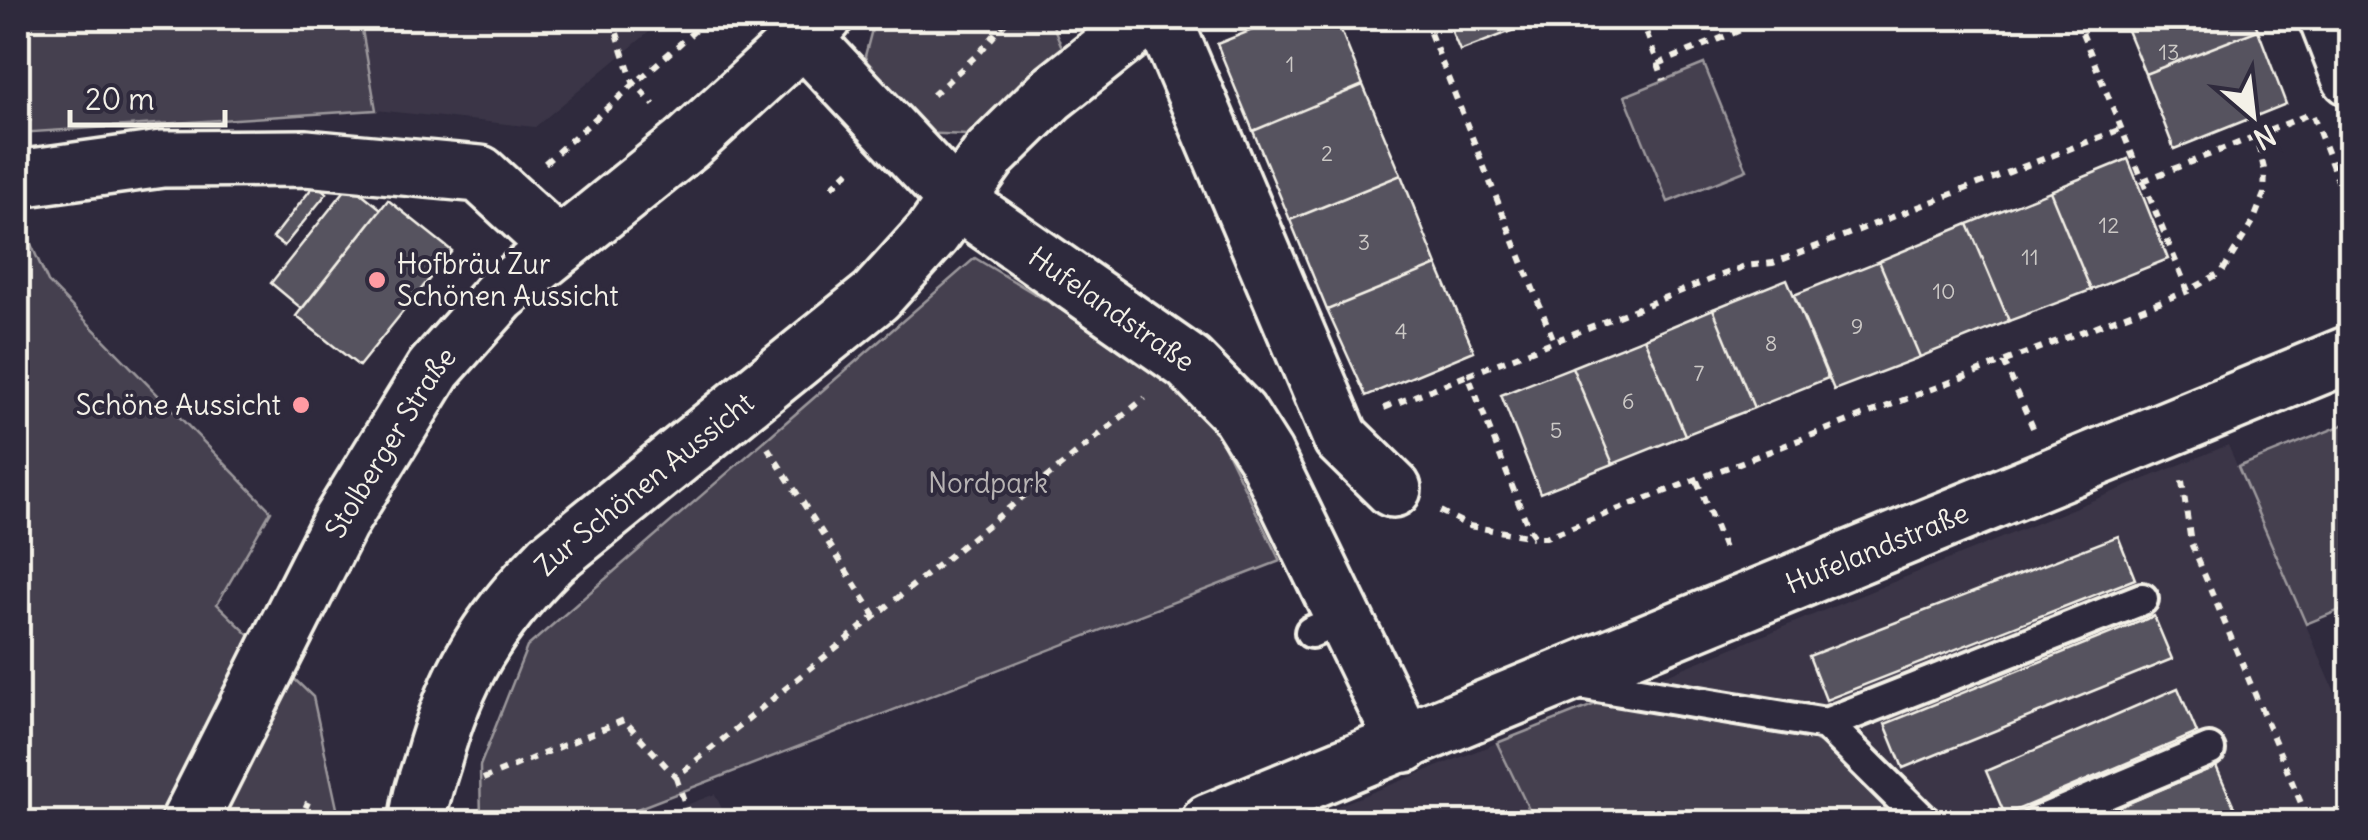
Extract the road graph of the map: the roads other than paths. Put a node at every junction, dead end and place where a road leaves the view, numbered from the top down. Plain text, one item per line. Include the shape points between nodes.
1 (1147, 18) edge
2 (1164, 18) edge
3 (2327, 18) edge
4 (813, 27) edge
5 (2331, 95) edge
6 (18, 179) edge
7 (957, 200) junction
8 (559, 247) junction
9 (2350, 354) edge
10 (1393, 489) road end
11 (2142, 599) dead end
12 (1559, 680) junction
13 (1826, 724) junction
14 (1405, 744) junction
15 (2210, 750) dead end
16 (423, 798) edge
17 (189, 822) edge
18 (1209, 822) edge
19 (1925, 822) edge
20 (2038, 822) edge

1 - 7 street, Zur Schönen Aussicht via 1050,95 990,154
2 - 10 street via 1341,438
3 - 5 street
4 - 7 street, Hufelandstraße
4 - 8 street, Stolberger Straße via 688,143
6 - 8 street via 162,159 306,158 480,174
7 - 14 street, Hufelandstraße via 1189,363 1238,414 1265,455 1328,625
7 - 16 street, Zur Schönen Aussicht via 876,296 550,559 509,602 473,654 440,733
8 - 17 street, Stolberger Straße via 500,295 434,369 340,522
9 - 12 street, Hufelandstraße
11 - 13 lane
12 - 13 lane
12 - 14 street, Hufelandstraße
13 - 19 lane
14 - 18 street, Hufelandstraße
15 - 20 lane

